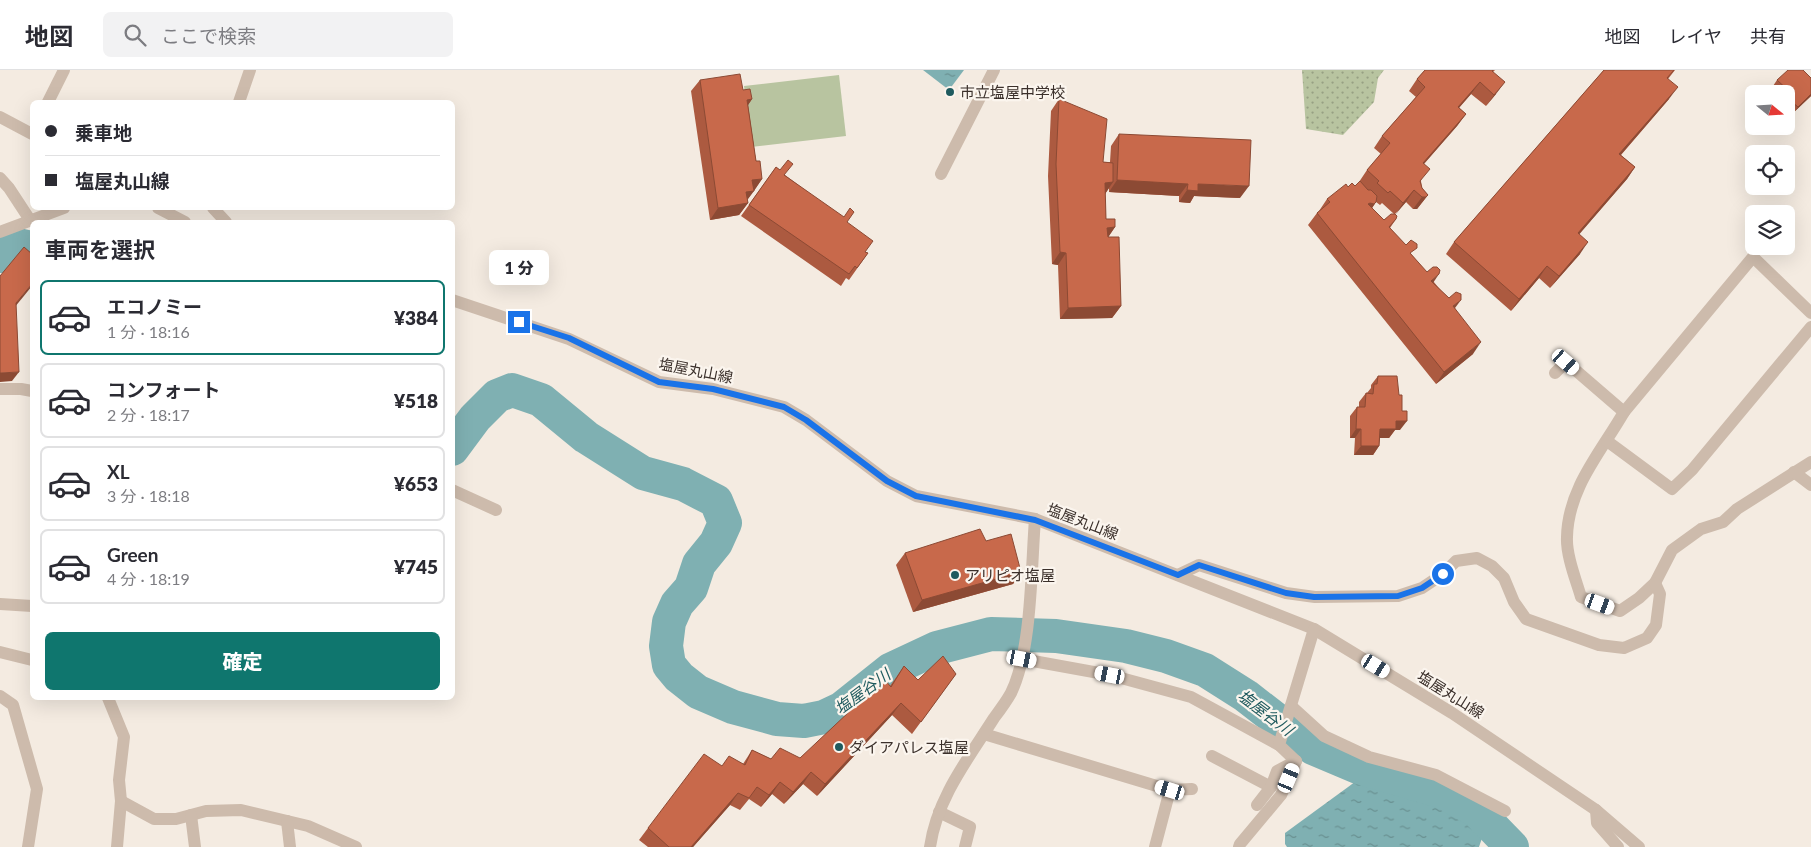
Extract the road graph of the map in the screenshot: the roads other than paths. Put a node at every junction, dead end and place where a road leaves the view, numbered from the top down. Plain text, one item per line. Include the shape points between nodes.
1 (64, 70) edge
2 (250, 70) edge
3 (994, 70) edge
4 (49, 100) edge
5 (240, 100) edge
6 (0, 117) edge
7 (30, 133) edge
8 (941, 174) dead end
9 (0, 178) edge
10 (58, 210) edge
11 (162, 210) edge
12 (214, 210) edge
13 (30, 220) junction
14 (181, 220) edge
15 (224, 220) edge
16 (0, 232) edge
17 (1753, 256) joint
18 (455, 301) edge
19 (1811, 313) edge
20 (1811, 327) edge
21 (1555, 374) dead end
22 (0, 389) edge
23 (30, 391) edge
24 (1624, 412) junction
25 (1608, 441) junction
26 (1811, 462) edge
27 (1794, 472) junction
28 (1811, 485) edge
29 (455, 491) edge
30 (496, 510) dead end
31 (1035, 520) junction
32 (1178, 575) junction
33 (1655, 583) junction
34 (0, 604) edge
35 (30, 606) edge
36 (1314, 629) junction
37 (0, 652) edge
38 (1022, 659) junction
39 (30, 660) edge
40 (0, 696) edge
41 (109, 700) edge
42 (1291, 706) junction
43 (984, 734) junction
44 (1279, 745) junction
45 (1212, 756) dead end
46 (1296, 761) junction
47 (1271, 787) junction
48 (1192, 789) dead end
49 (1170, 790) junction
50 (121, 801) junction
51 (1257, 805) dead end
52 (1596, 810) junction
53 (1505, 811) dead end
54 (939, 812) junction
55 (190, 815) junction
56 (286, 821) junction
57 (968, 846) edge
58 (28, 847) edge
59 (117, 847) edge
60 (195, 847) edge
61 (290, 847) edge
62 (356, 847) edge
63 (930, 847) edge
64 (1155, 847) edge
65 (1239, 847) edge
66 (1618, 847) edge
67 (1639, 847) edge

1 - 4 street
2 - 5 street
3 - 8 street
6 - 7 street
9 - 13 street
10 - 13 street
11 - 14 street
12 - 15 street
13 - 16 street
17 - 19 street
17 - 24 street
18 - 31 street, 塩屋丸山線 via 569,338 659,382 713,389 784,407 887,481 916,496
20 - 25 street via 1692,470 1672,488
21 - 24 street via 1566,362
22 - 23 street
24 - 25 street
25 - 33 street via 1583,476 1570,506 1566,538 1581,597 1620,611
26 - 27 street
27 - 28 street
27 - 33 street via 1737,509 1723,522 1701,529 1672,550
29 - 30 street
31 - 32 street, 塩屋丸山線
31 - 38 street
32 - 33 street via 1199,565 1286,593 1314,597 1398,596 1422,588 1456,561 1477,558 1504,578 1514,602 1526,619 1599,646 1624,648 1647,638 1656,624 1660,594
32 - 36 street, 塩屋丸山線
34 - 35 street
36 - 42 street
36 - 52 street, 塩屋丸山線 via 1452,713
37 - 39 street
38 - 43 street via 1011,692
38 - 44 street via 1110,675 1191,697
40 - 58 street via 13,705 37,789
41 - 50 street via 124,737 118,780
42 - 44 street
42 - 53 street via 1324,736 1369,757 1436,775
43 - 49 street
43 - 54 street via 946,793
44 - 46 street
45 - 47 street
46 - 47 street via 1277,770
46 - 65 street via 1282,795
47 - 51 street
48 - 49 street
49 - 64 street
50 - 55 street via 154,819
50 - 59 street
52 - 66 street via 1597,823
52 - 67 street, 塩屋丸山線
54 - 57 street via 970,827
54 - 63 street
55 - 56 street via 241,810
55 - 60 street
56 - 61 street
56 - 62 street via 308,826

